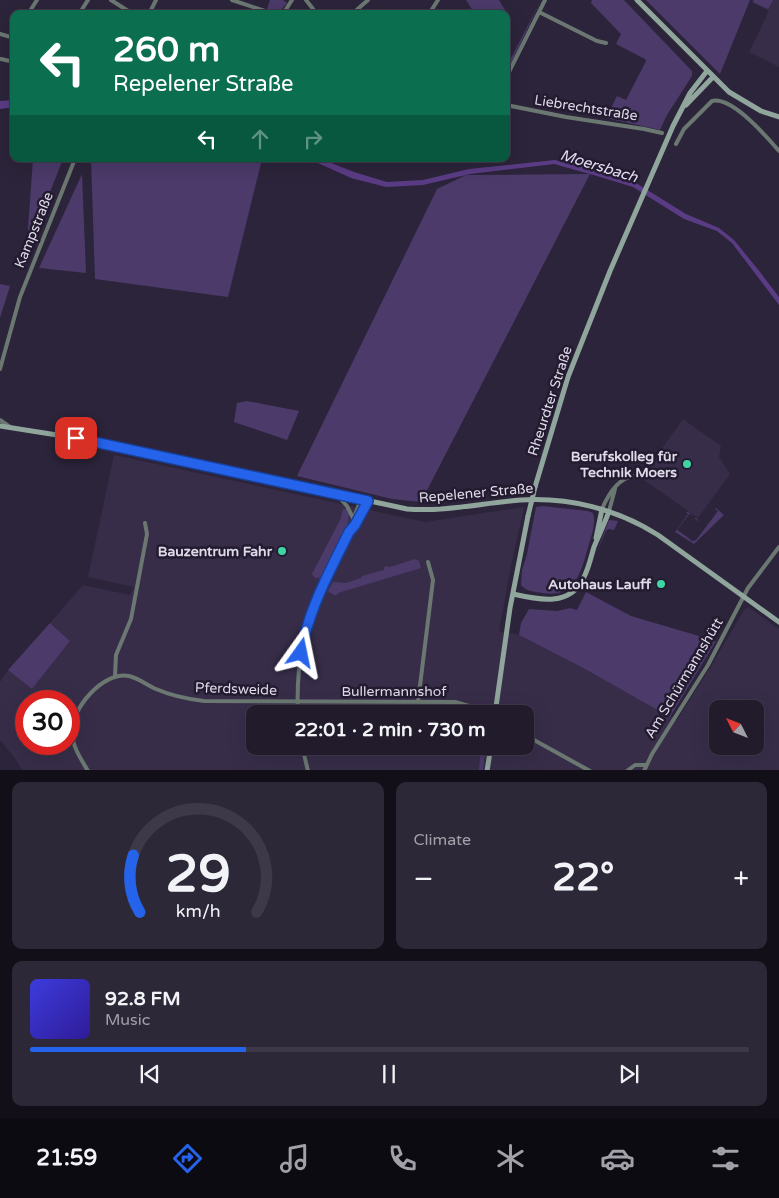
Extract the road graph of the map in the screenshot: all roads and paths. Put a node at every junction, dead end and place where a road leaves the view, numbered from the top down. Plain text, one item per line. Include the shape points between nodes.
1 (111, 0) edge
2 (232, 0) edge
3 (359, 0) edge
4 (368, 0) edge
5 (545, 0) edge
6 (637, 0) edge
7 (363, 5) junction
8 (127, 10) edge
9 (262, 10) edge
10 (357, 10) edge
11 (539, 12) junction
12 (606, 43) dead end
13 (510, 66) edge
14 (706, 71) junction
15 (713, 77) junction
16 (510, 107) edge
17 (681, 111) junction
18 (779, 117) edge
19 (662, 133) dead end
20 (676, 144) dead end
21 (779, 151) edge
22 (73, 162) edge
23 (0, 369) edge
24 (0, 420) edge
25 (0, 426) edge
26 (10, 427) junction
27 (634, 476) dead end
28 (615, 487) junction
29 (336, 494) junction
30 (361, 500) junction
31 (368, 501) junction
32 (602, 509) junction
33 (609, 511) junction
34 (353, 518) junction
35 (145, 523) dead end
36 (349, 532) junction
37 (595, 546) junction
38 (779, 547) edge
39 (428, 562) dead end
40 (513, 594) junction
41 (744, 597) junction
42 (779, 622) edge
43 (115, 676) junction
44 (297, 702) junction
45 (418, 702) junction
46 (297, 705) edge
47 (465, 705) edge
48 (496, 705) edge
49 (534, 740) edge
50 (304, 755) edge
51 (490, 755) edge
52 (646, 765) junction
53 (88, 770) edge
54 (308, 770) edge
55 (487, 770) edge
56 (590, 770) edge
57 (627, 770) edge
58 (644, 770) edge

1 - 8 street
2 - 9 street
3 - 7 street
4 - 7 street
5 - 11 street
6 - 14 main road
7 - 10 street
11 - 12 street
11 - 13 street
14 - 15 main road
14 - 17 main road, Rheurdter Straße
15 - 17 main road, Rheurdter Straße
15 - 18 main road via 749,105
16 - 19 street, Liebrechtstraße
17 - 40 main road, Rheurdter Straße, bridge via 610,271 571,370 535,488
20 - 21 street via 684,129 716,100 724,102 762,131
22 - 23 street, Kampstraße via 20,296
24 - 26 street
25 - 26 main road, Repelener Straße
26 - 29 main road, Repelener Straße via 76,438
27 - 28 street
28 - 32 street
28 - 33 street
29 - 30 main road, Repelener Straße
29 - 34 street
30 - 31 main road, Repelener Straße
30 - 34 street
31 - 32 main road, Repelener Straße via 428,510 545,499
31 - 36 street
32 - 33 main road, Repelener Straße
32 - 37 main road
33 - 37 main road
33 - 41 main road, Repelener Straße via 640,523
34 - 36 street
35 - 43 street via 147,534 131,620 116,655
36 - 44 street via 304,636 298,667
37 - 40 main road via 581,582 568,596 536,599
38 - 41 street
39 - 45 street via 433,580
40 - 48 main road, Rheurdter Straße
41 - 42 main road, Repelener Straße
41 - 52 street, Am Schürmannshütt via 708,665
43 - 44 street, Pferdsweide via 129,676 168,695 186,699
43 - 53 street via 97,687 74,718 73,742
44 - 45 street, Bullermannshof
44 - 46 street
45 - 47 street, Bullermannshof
49 - 56 street
50 - 54 street
51 - 55 main road
52 - 57 street via 635,765
52 - 58 street, Am Schürmannshütt

